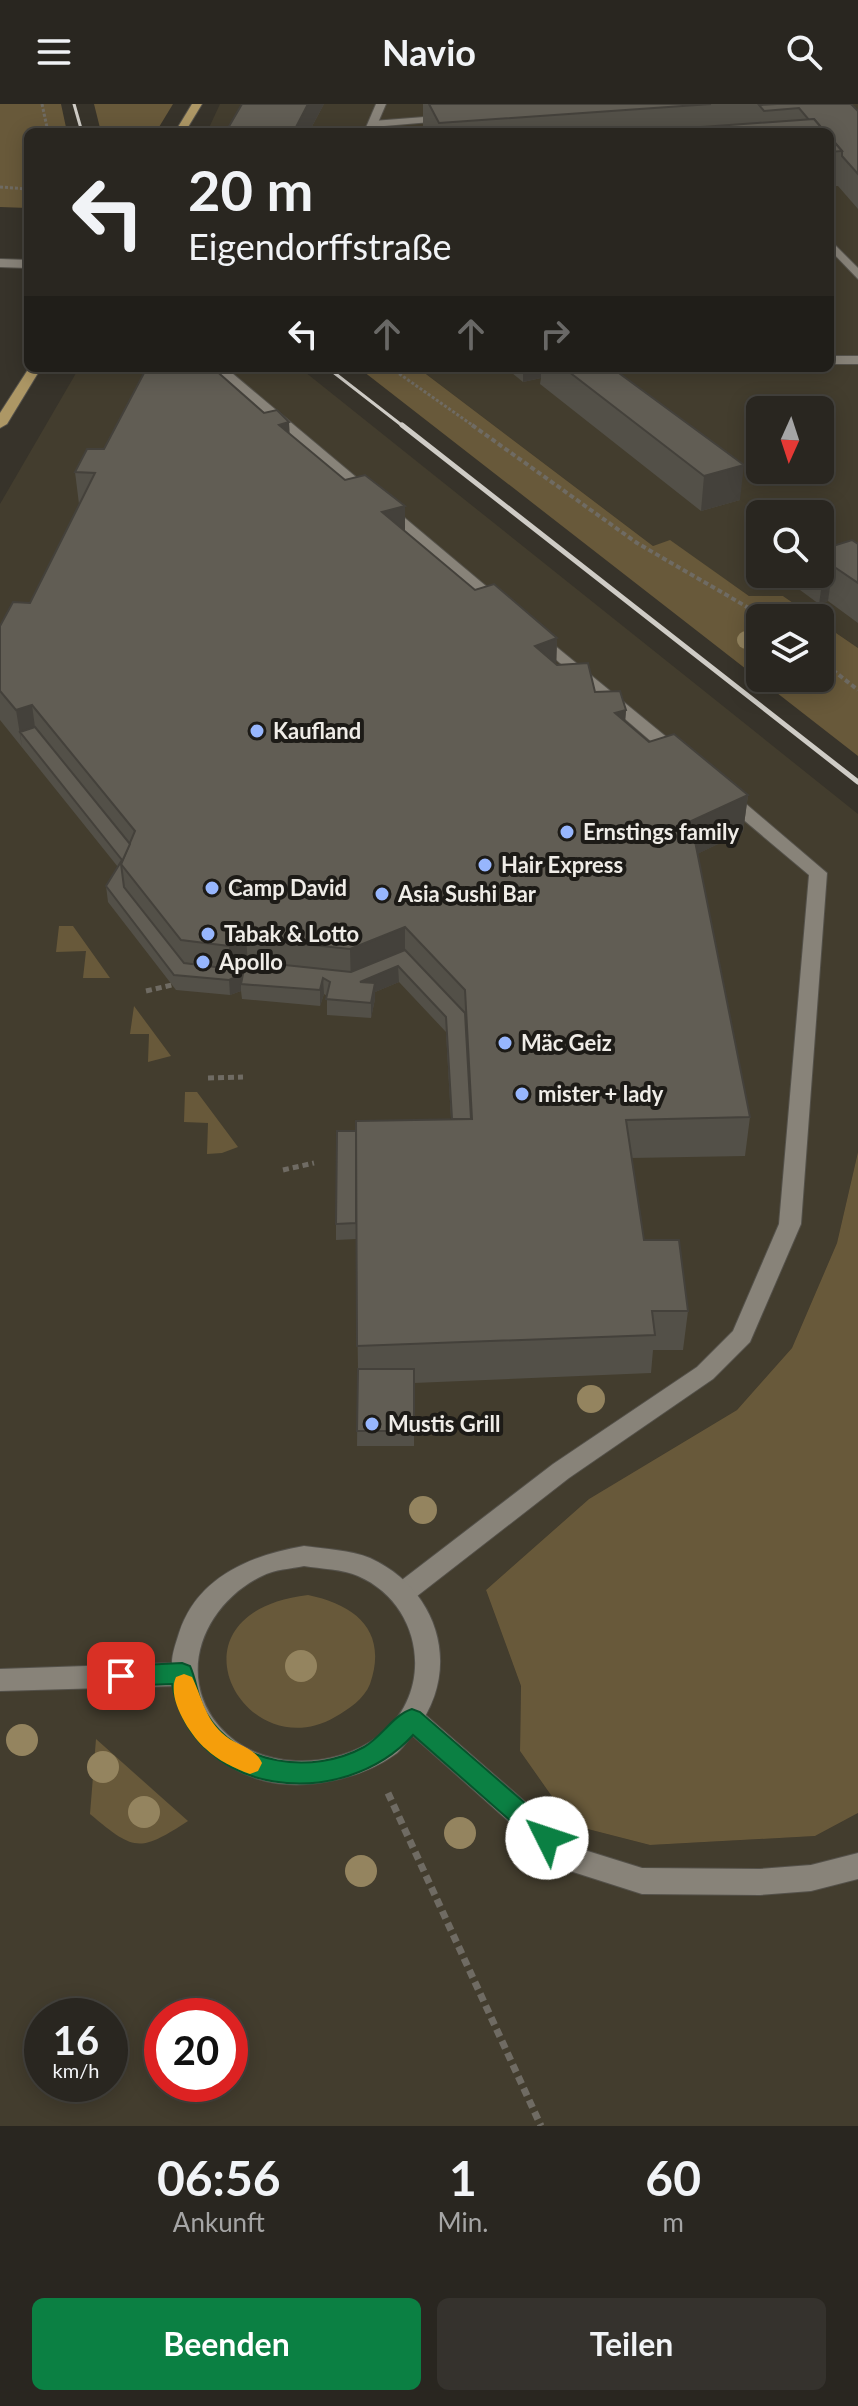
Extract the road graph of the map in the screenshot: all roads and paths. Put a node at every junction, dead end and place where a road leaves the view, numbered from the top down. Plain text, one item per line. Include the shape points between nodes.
1 (42, 104) edge
2 (197, 104) edge
3 (381, 104) edge
4 (464, 117) edge
5 (47, 128) edge
6 (182, 128) edge
7 (371, 128) edge
8 (0, 187) edge
9 (24, 189) edge
10 (834, 248) edge
11 (0, 263) edge
12 (24, 264) edge
13 (858, 275) edge
14 (834, 360) edge
15 (858, 360) edge
16 (32, 372) edge
17 (223, 372) edge
18 (397, 372) edge
19 (0, 424) edge
20 (746, 606) edge
21 (834, 671) edge
22 (858, 690) edge
23 (172, 985) edge
24 (146, 991) dead end
25 (243, 1077) dead end
26 (208, 1078) dead end
27 (314, 1163) dead end
28 (283, 1170) dead end
29 (403, 1593) junction
30 (182, 1674) junction
31 (0, 1680) edge
32 (412, 1719) junction
33 (371, 1755) junction
34 (858, 1866) edge
35 (541, 2126) edge

1 - 5 path
2 - 6 main road
3 - 7 street
4 - 7 street
8 - 9 path
10 - 13 street
11 - 12 street
14 - 15 street
16 - 19 main road
17 - 29 street via 818,873 790,1224 742,1336 705,1373 561,1471
18 - 20 path via 637,543
21 - 22 path
23 - 24 path
25 - 26 path
27 - 28 path
29 - 30 street via 369,1569 327,1556 252,1568 209,1601 193,1623
29 - 32 street via 422,1622 431,1653 430,1676
30 - 31 street
30 - 33 street via 198,1722 238,1758 293,1774 320,1773
32 - 33 street
32 - 34 street via 570,1858 642,1881 760,1882 811,1878
33 - 35 path

